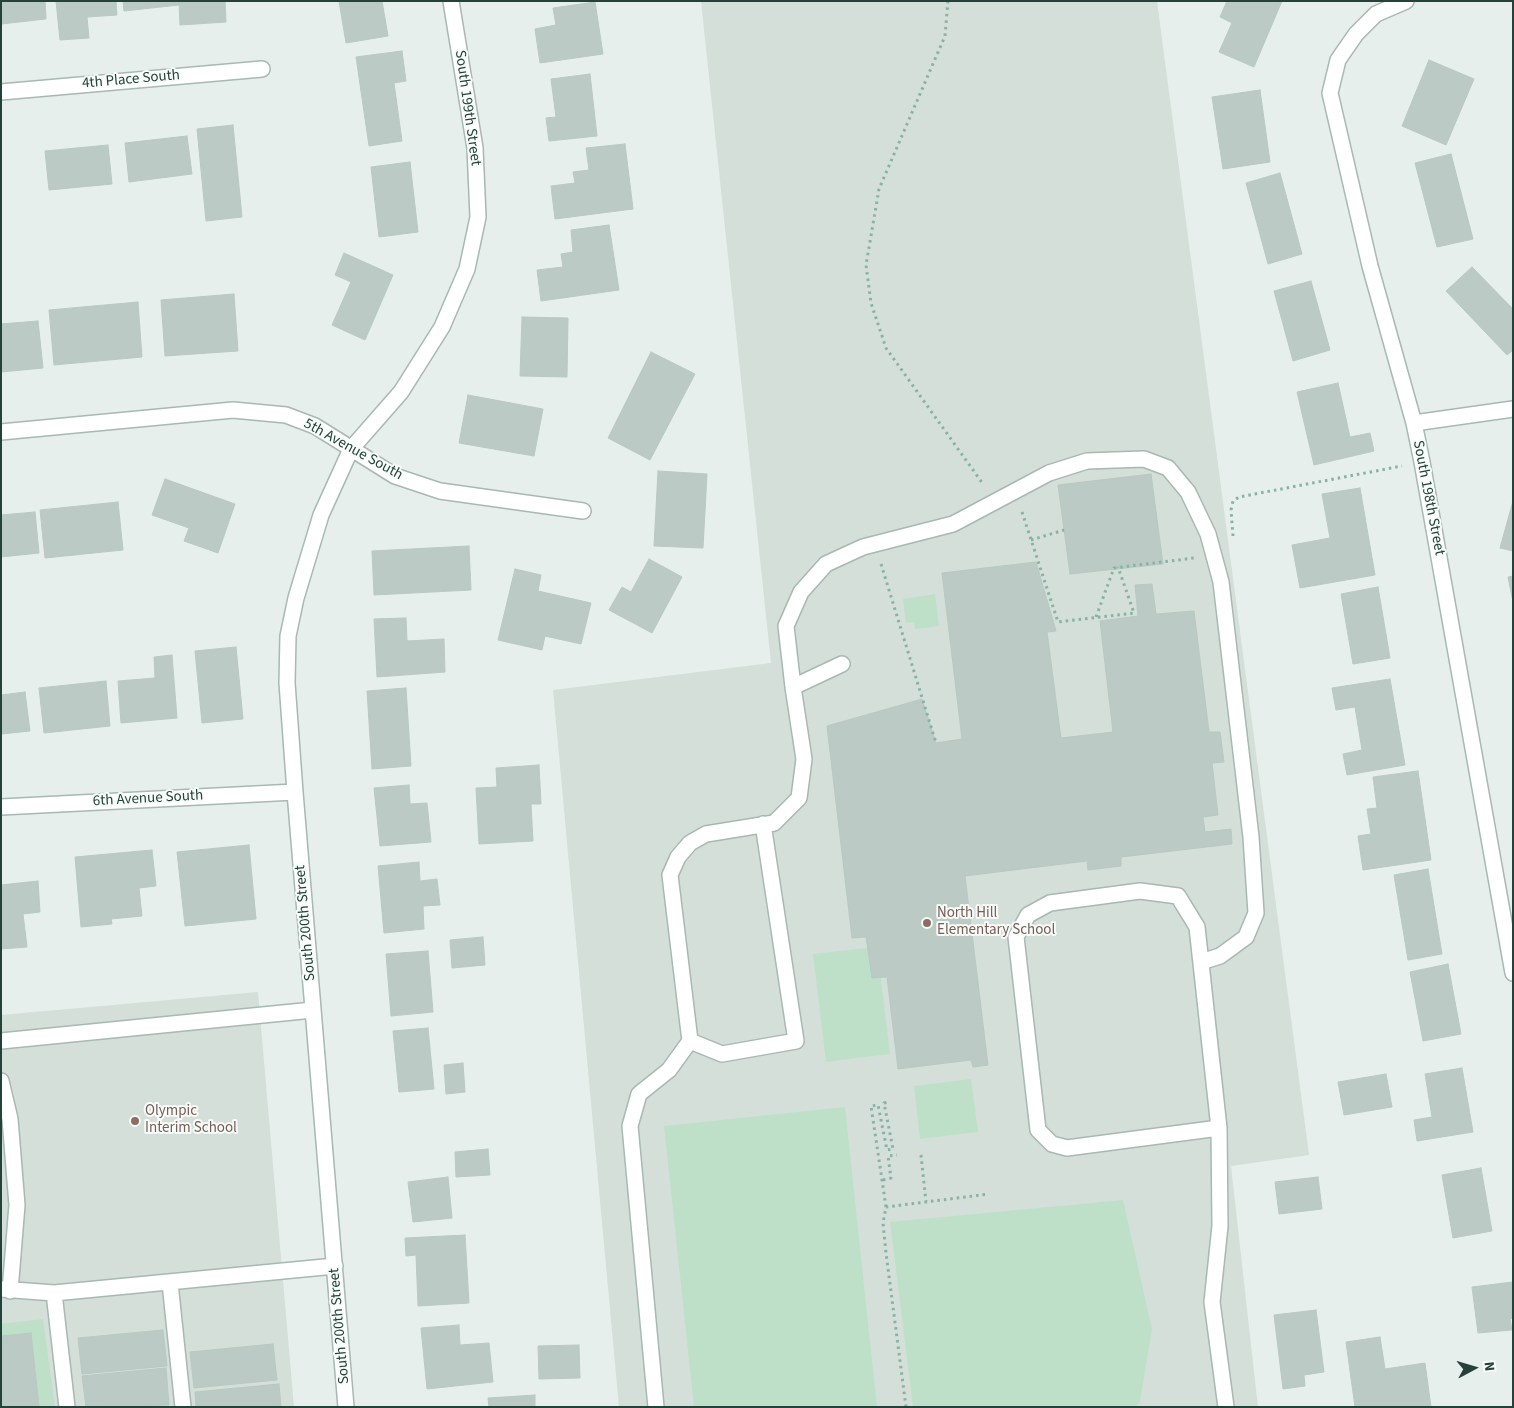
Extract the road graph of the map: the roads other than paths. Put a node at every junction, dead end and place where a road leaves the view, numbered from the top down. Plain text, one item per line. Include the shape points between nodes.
1 (451, 1) edge
2 (1406, 1) edge
3 (262, 68) dead end
4 (1, 92) edge
5 (1513, 410) edge
6 (1414, 423) junction
7 (1, 432) edge
8 (351, 449) junction
9 (583, 511) dead end
10 (842, 664) dead end
11 (793, 687) junction
12 (295, 792) junction
13 (1, 807) edge
14 (763, 824) junction
15 (1201, 962) junction
16 (1513, 973) edge
17 (313, 1010) junction
18 (1, 1041) edge
19 (690, 1041) junction
20 (1, 1081) edge
21 (1219, 1128) junction
22 (335, 1266) junction
23 (170, 1283) junction
24 (6, 1290) edge
25 (54, 1293) junction
26 (68, 1407) edge
27 (183, 1407) edge
28 (346, 1407) edge
29 (656, 1407) edge
30 (1226, 1407) edge

1 - 8 street, South 199th Street via 475,148 478,217 467,269 442,327 401,392
2 - 6 street, South 198th Street via 1376,14 1356,34 1338,60 1330,93 1370,266
3 - 4 street, 4th Place South
5 - 6 street
6 - 16 street, South 198th Street
7 - 8 street, 5th Avenue South via 233,410 286,415 315,426
8 - 9 street, 5th Avenue South via 396,476 440,491
8 - 12 street, South 200th Street via 321,515 288,636
10 - 11 street
11 - 14 street via 804,759 799,798 774,823
11 - 15 street via 786,626 801,592 826,564 875,544 953,524 1049,473 1087,461 1144,460 1168,468 1188,492 1208,534 1221,582 1251,838 1256,913 1246,937 1220,956
12 - 13 street, 6th Avenue South
12 - 17 street, South 200th Street
14 - 19 street via 706,834 690,843 670,874
14 - 19 street via 796,1041 722,1054
15 - 21 street
15 - 21 street via 1197,927 1178,896 1140,891 1050,903 1028,915 1016,937 1038,1130 1052,1144 1067,1148
17 - 18 street
17 - 22 street, South 200th Street
19 - 29 street via 669,1070 639,1094 630,1126
20 - 24 street via 10,1119 17,1205
21 - 30 street via 1220,1226 1212,1302
22 - 23 street
22 - 28 street, South 200th Street
23 - 25 street
23 - 27 street
24 - 25 street
25 - 26 street

